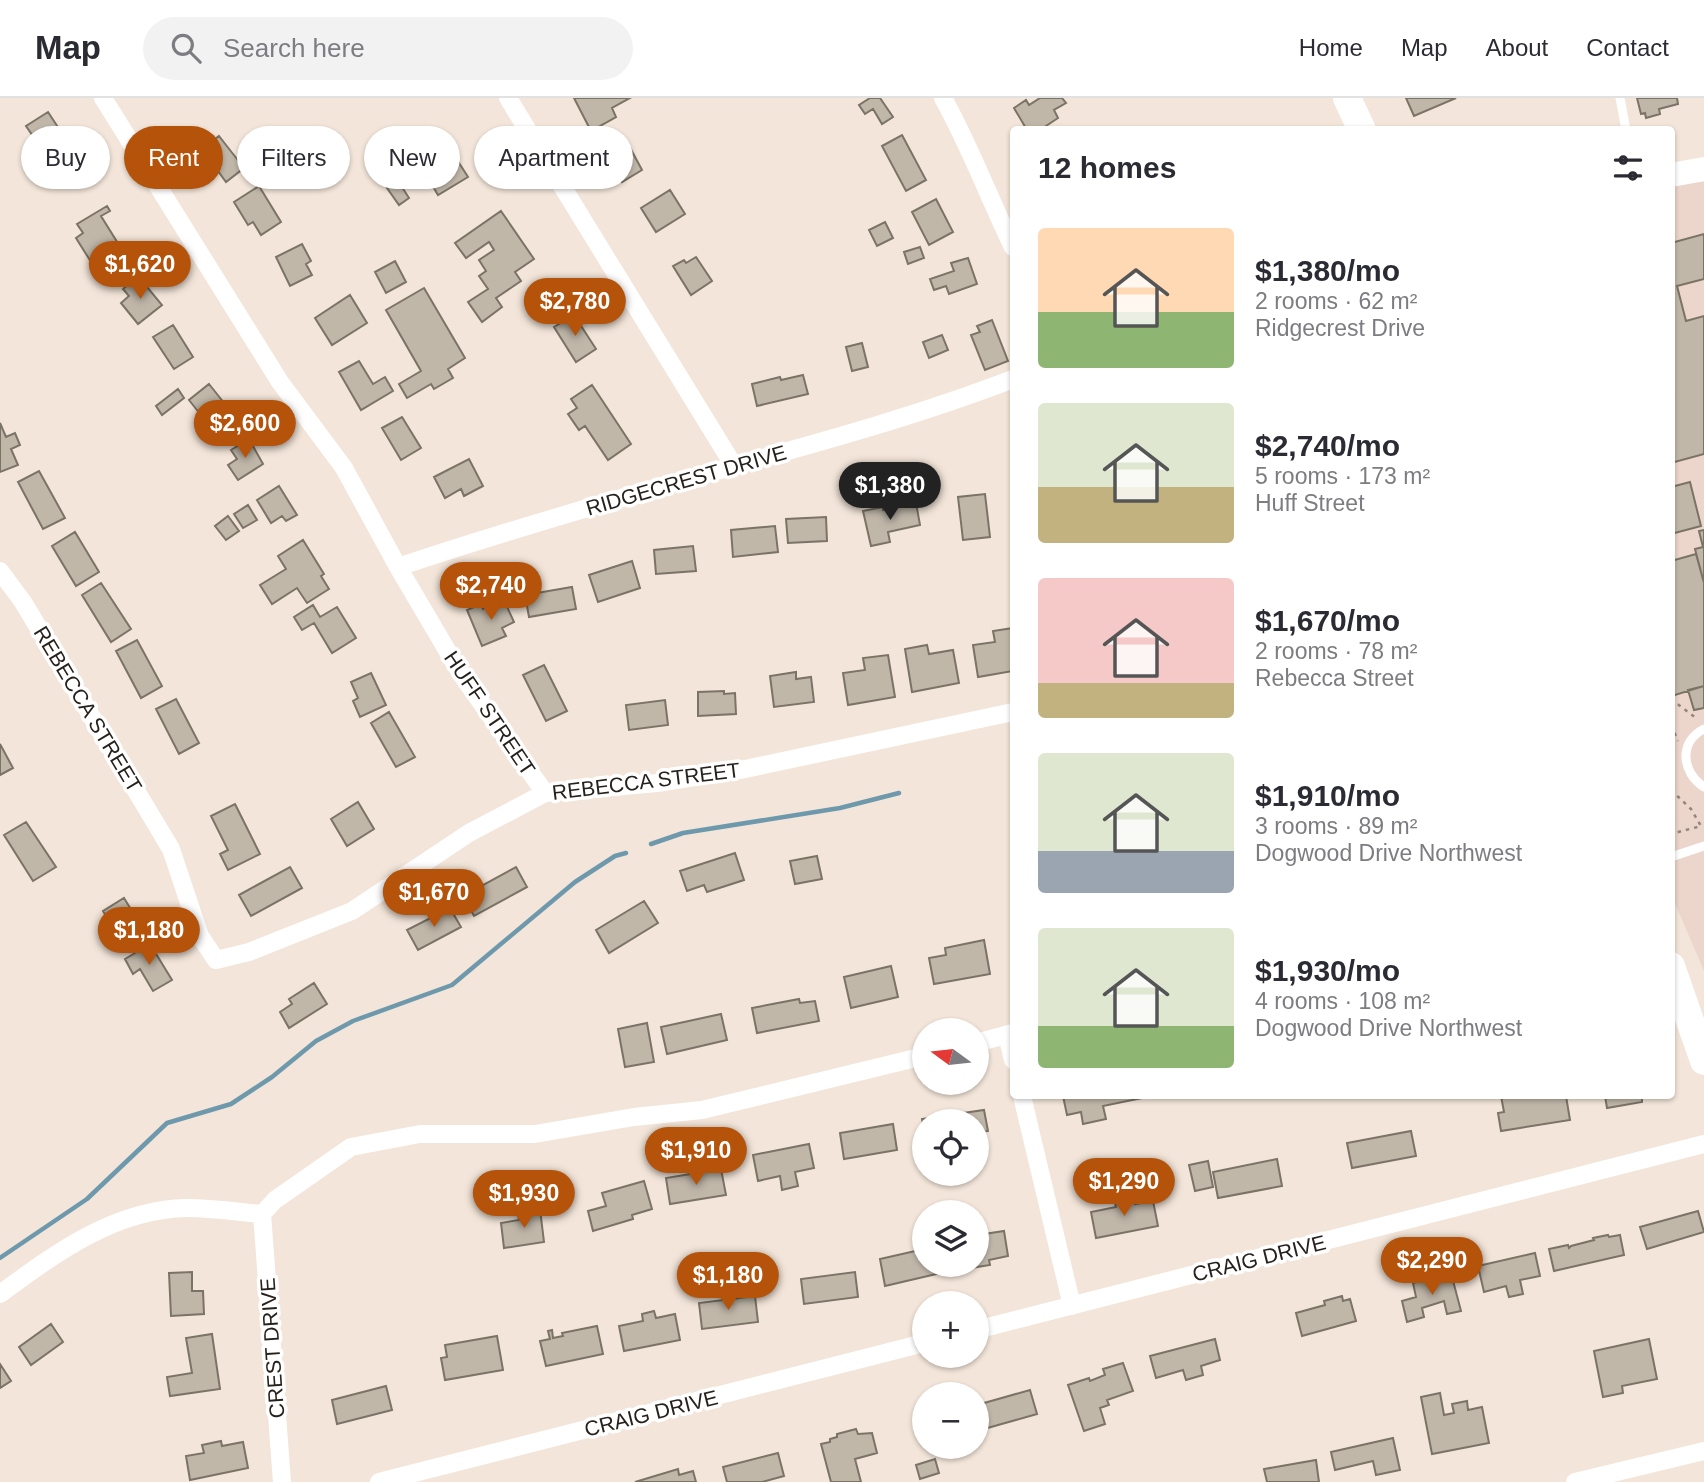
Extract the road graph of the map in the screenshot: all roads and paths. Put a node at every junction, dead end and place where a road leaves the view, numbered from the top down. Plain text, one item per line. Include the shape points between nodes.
1 (103, 98) edge
2 (508, 98) edge
3 (943, 98) edge
4 (1347, 98) edge
5 (1620, 98) edge
6 (1360, 126) edge
7 (1625, 126) edge
8 (1704, 169) edge
9 (1675, 174) edge
10 (1010, 241) edge
11 (1010, 380) edge
12 (734, 466) junction
13 (398, 567) junction
14 (0, 571) edge
15 (1675, 702) edge
16 (1010, 713) edge
17 (1702, 725) edge
18 (1675, 734) edge
19 (1678, 741) dead end
20 (1704, 787) edge
21 (545, 793) junction
22 (1675, 794) edge
23 (1675, 833) edge
24 (1704, 846) edge
25 (1675, 856) edge
26 (1675, 978) edge
27 (1010, 1034) edge
28 (989, 1039) edge
29 (912, 1059) edge
30 (1704, 1061) edge
31 (1023, 1099) edge
32 (1704, 1144) edge
33 (262, 1214) junction
34 (0, 1294) edge
35 (1072, 1306) junction
36 (989, 1327) edge
37 (912, 1346) edge
38 (1704, 1451) edge
39 (282, 1482) edge
40 (379, 1482) edge
41 (1575, 1482) edge

1 - 13 street, HUFF STREET via 280,382 344,468
2 - 12 street
3 - 10 street
4 - 6 main road
5 - 7 lane
8 - 9 street
11 - 12 street, RIDGECREST DRIVE via 876,428
12 - 13 street, RIDGECREST DRIVE
13 - 21 street, HUFF STREET via 461,674
14 - 21 street, REBECCA STREET via 171,849 200,936 216,960 352,911 469,833
15 - 17 path
16 - 21 street, REBECCA STREET via 744,769
17 - 20 lane via 1691,740 1686,761 1691,777
18 - 19 path
22 - 23 path via 1701,825
24 - 25 lane
26 - 30 main road
27 - 28 street
29 - 33 street via 702,1110 535,1134 420,1134 351,1147
31 - 35 street
32 - 35 street, CRAIG DRIVE
33 - 34 street via 186,1208 108,1225
33 - 39 street, CREST DRIVE
35 - 36 street, CRAIG DRIVE
37 - 40 street, CRAIG DRIVE
38 - 41 street

